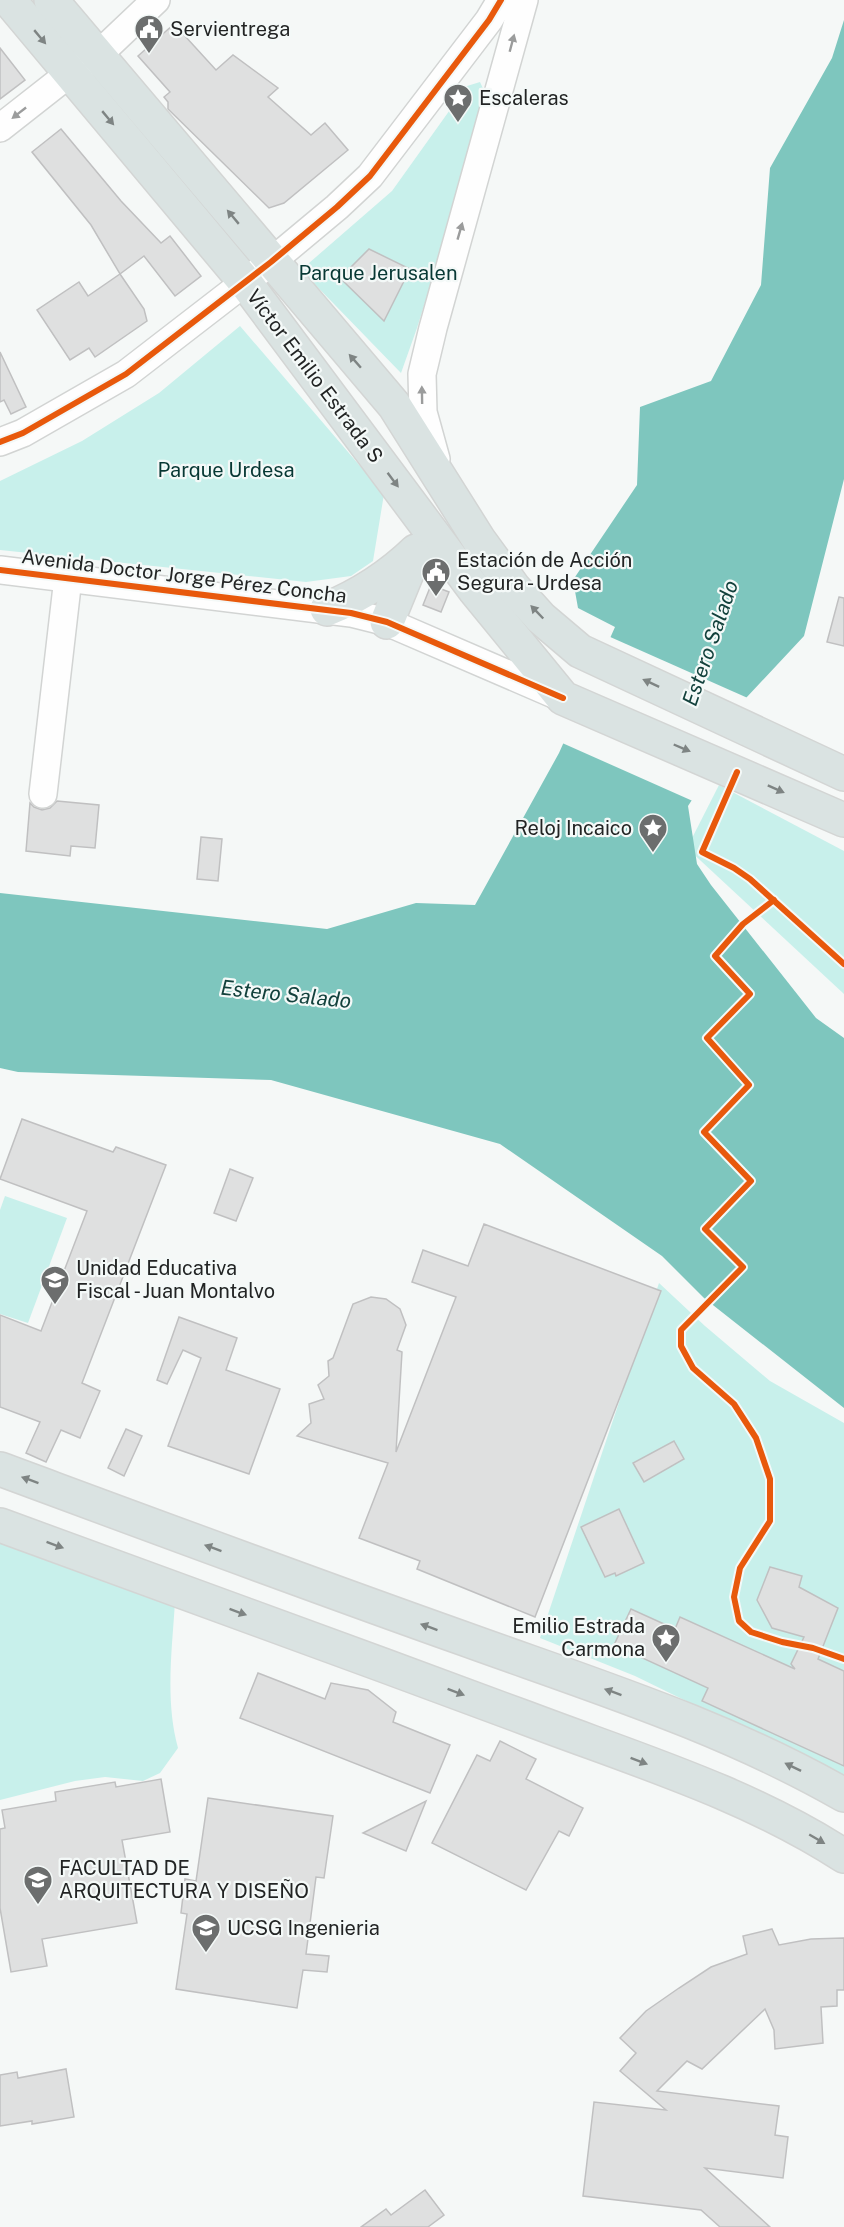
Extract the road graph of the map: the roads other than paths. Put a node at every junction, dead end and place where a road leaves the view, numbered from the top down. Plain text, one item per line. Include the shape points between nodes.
1 (9, 0) edge
2 (51, 0) edge
3 (156, 0) edge
4 (501, 0) edge
5 (524, 0) edge
6 (98, 55) junction
7 (451, 69) junction
8 (70, 73) junction
9 (498, 95) junction
10 (0, 128) edge
11 (271, 262) junction
12 (245, 282) junction
13 (0, 442) edge
14 (450, 490) junction
15 (423, 540) junction
16 (0, 570) edge
17 (68, 578) junction
18 (327, 609) junction
19 (387, 622) junction
20 (567, 699) junction
21 (844, 774) edge
22 (43, 794) dead end
23 (844, 820) edge
24 (0, 1469) edge
25 (0, 1525) edge
26 (844, 1795) edge
27 (844, 1856) edge

1 -> 8 main road, Víctor Emilio Estrada S
2 - 6 main road, Víctor Emilio Estrada S
3 - 6 street
4 - 7 street
9 -> 5 street
6 - 8 street
11 -> 6 main road, Víctor Emilio Estrada S
7 - 9 street via 474,58 487,61 498,76
7 - 11 street via 370,176
8 -> 10 street
8 -> 12 main road, Víctor Emilio Estrada S
14 -> 9 street via 432,449 423,412 422,374
11 - 12 street
14 -> 11 main road, Víctor Emilio Estrada S via 393,405
12 - 13 street via 126,374 23,433
12 -> 15 main road, Víctor Emilio Estrada S
21 -> 14 main road, Víctor Emilio Estrada S via 580,651 541,618 514,588 479,540
15 - 18 main road via 399,568 374,586
15 - 19 main road
15 - 20 main road, Víctor Emilio Estrada S via 474,589
16 - 17 street, Avenida Doctor Jorge Pérez Concha
17 - 18 street, Avenida Doctor Jorge Pérez Concha
17 - 22 street
18 - 19 street, Avenida Doctor Jorge Pérez Concha
19 - 20 street, Avenida Doctor Jorge Pérez Concha
20 -> 23 main road
26 -> 24 main road via 765,1753 679,1716
25 -> 27 main road via 694,1782 760,1809

